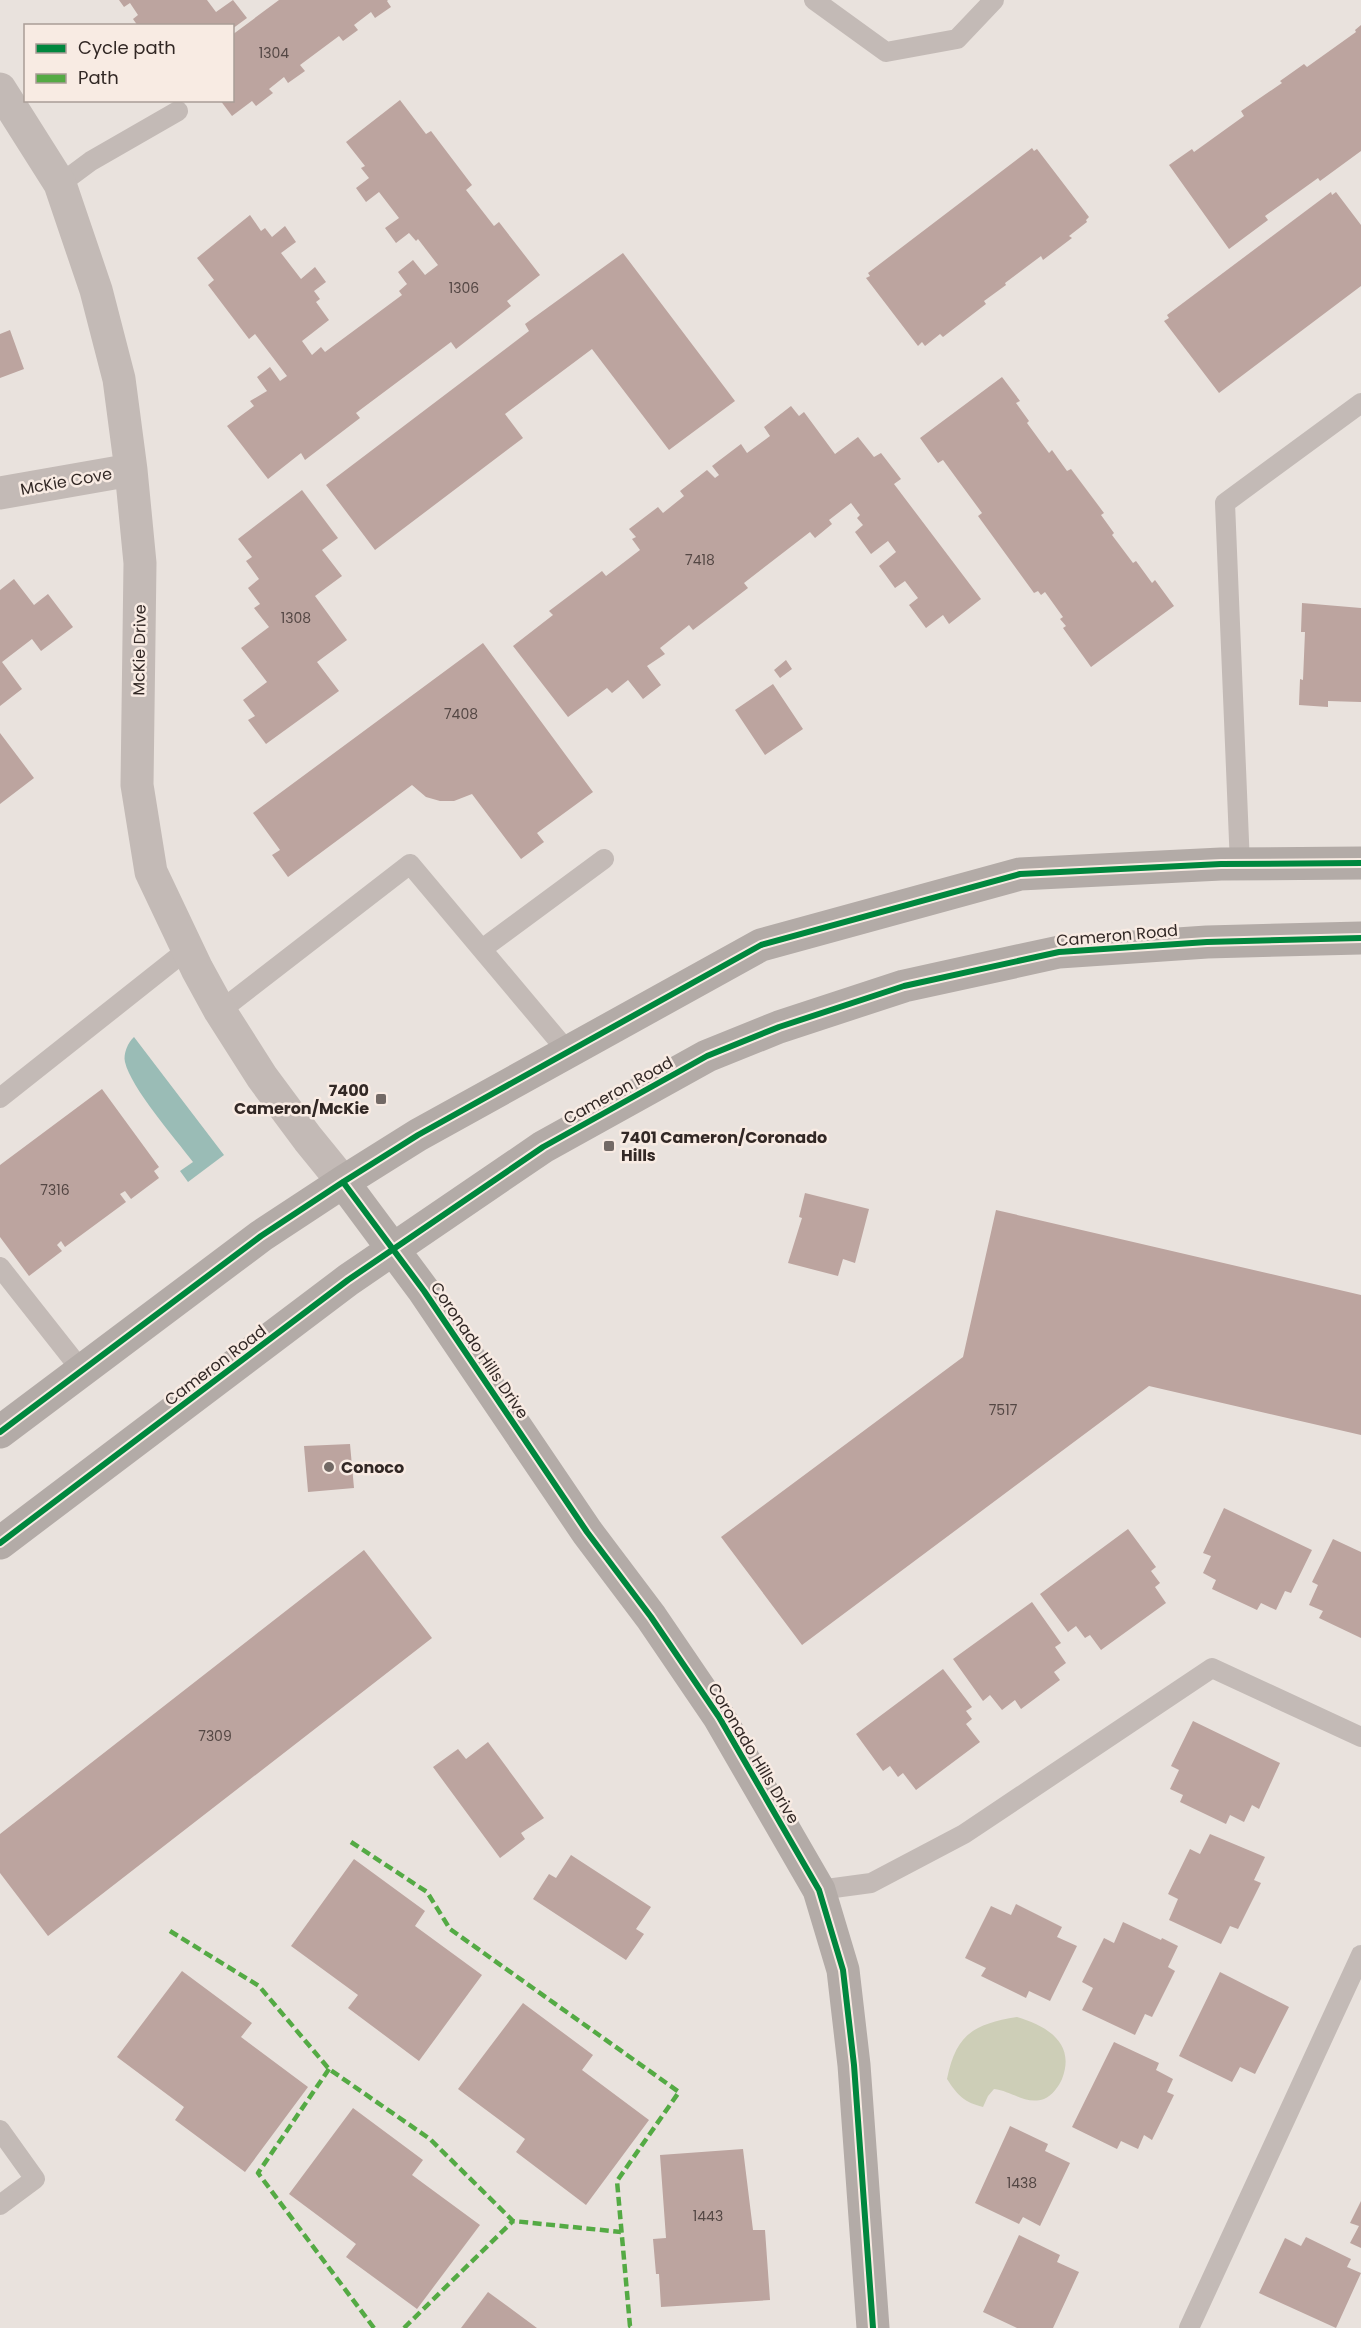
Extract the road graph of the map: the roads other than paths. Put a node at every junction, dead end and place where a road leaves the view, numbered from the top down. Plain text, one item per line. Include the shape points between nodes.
1 (814, 0) edge
2 (994, 0) edge
3 (0, 88) edge
4 (178, 111) dead end
5 (60, 184) junction
6 (1361, 403) edge
7 (131, 470) junction
8 (0, 493) edge
9 (604, 858) dead end
10 (1361, 863) edge
11 (1240, 865) junction
12 (1361, 938) edge
13 (188, 949) junction
14 (482, 950) junction
15 (220, 1011) junction
16 (568, 1052) junction
17 (0, 1098) edge
18 (343, 1182) junction
19 (392, 1250) junction
20 (0, 1268) edge
21 (82, 1371) junction
22 (0, 1432) edge
23 (0, 1543) edge
24 (1361, 1737) edge
25 (819, 1890) junction
26 (1361, 1955) edge
27 (0, 2130) edge
28 (0, 2205) edge
29 (873, 2328) edge
30 (1189, 2328) edge

1 - 2 lane via 886,52 957,39
3 - 5 street, McKie Drive
4 - 5 lane
5 - 7 street, McKie Drive via 89,268 119,379
6 - 11 lane via 1225,502
7 - 8 street, McKie Cove
7 - 13 street, McKie Drive via 140,563 137,785 151,872
9 - 14 lane
10 - 11 main road
11 - 16 main road via 1020,874 761,945
12 - 19 main road, Cameron Road via 1207,942 1059,952 904,986 779,1027 707,1056 543,1147
13 - 15 street, McKie Drive
13 - 17 lane
14 - 15 lane via 410,864
14 - 16 lane
15 - 18 street, McKie Drive via 269,1086
16 - 18 main road
18 - 19 main road, Coronado Hills Drive
18 - 21 main road via 261,1236
19 - 23 main road, Cameron Road
19 - 25 main road, Coronado Hills Drive via 719,1717
20 - 21 lane
21 - 22 main road
24 - 25 lane via 1212,1668 964,1834 871,1882
25 - 29 main road, Coronado Hills Drive via 843,1970 854,2065
26 - 30 lane
27 - 28 lane via 36,2179

